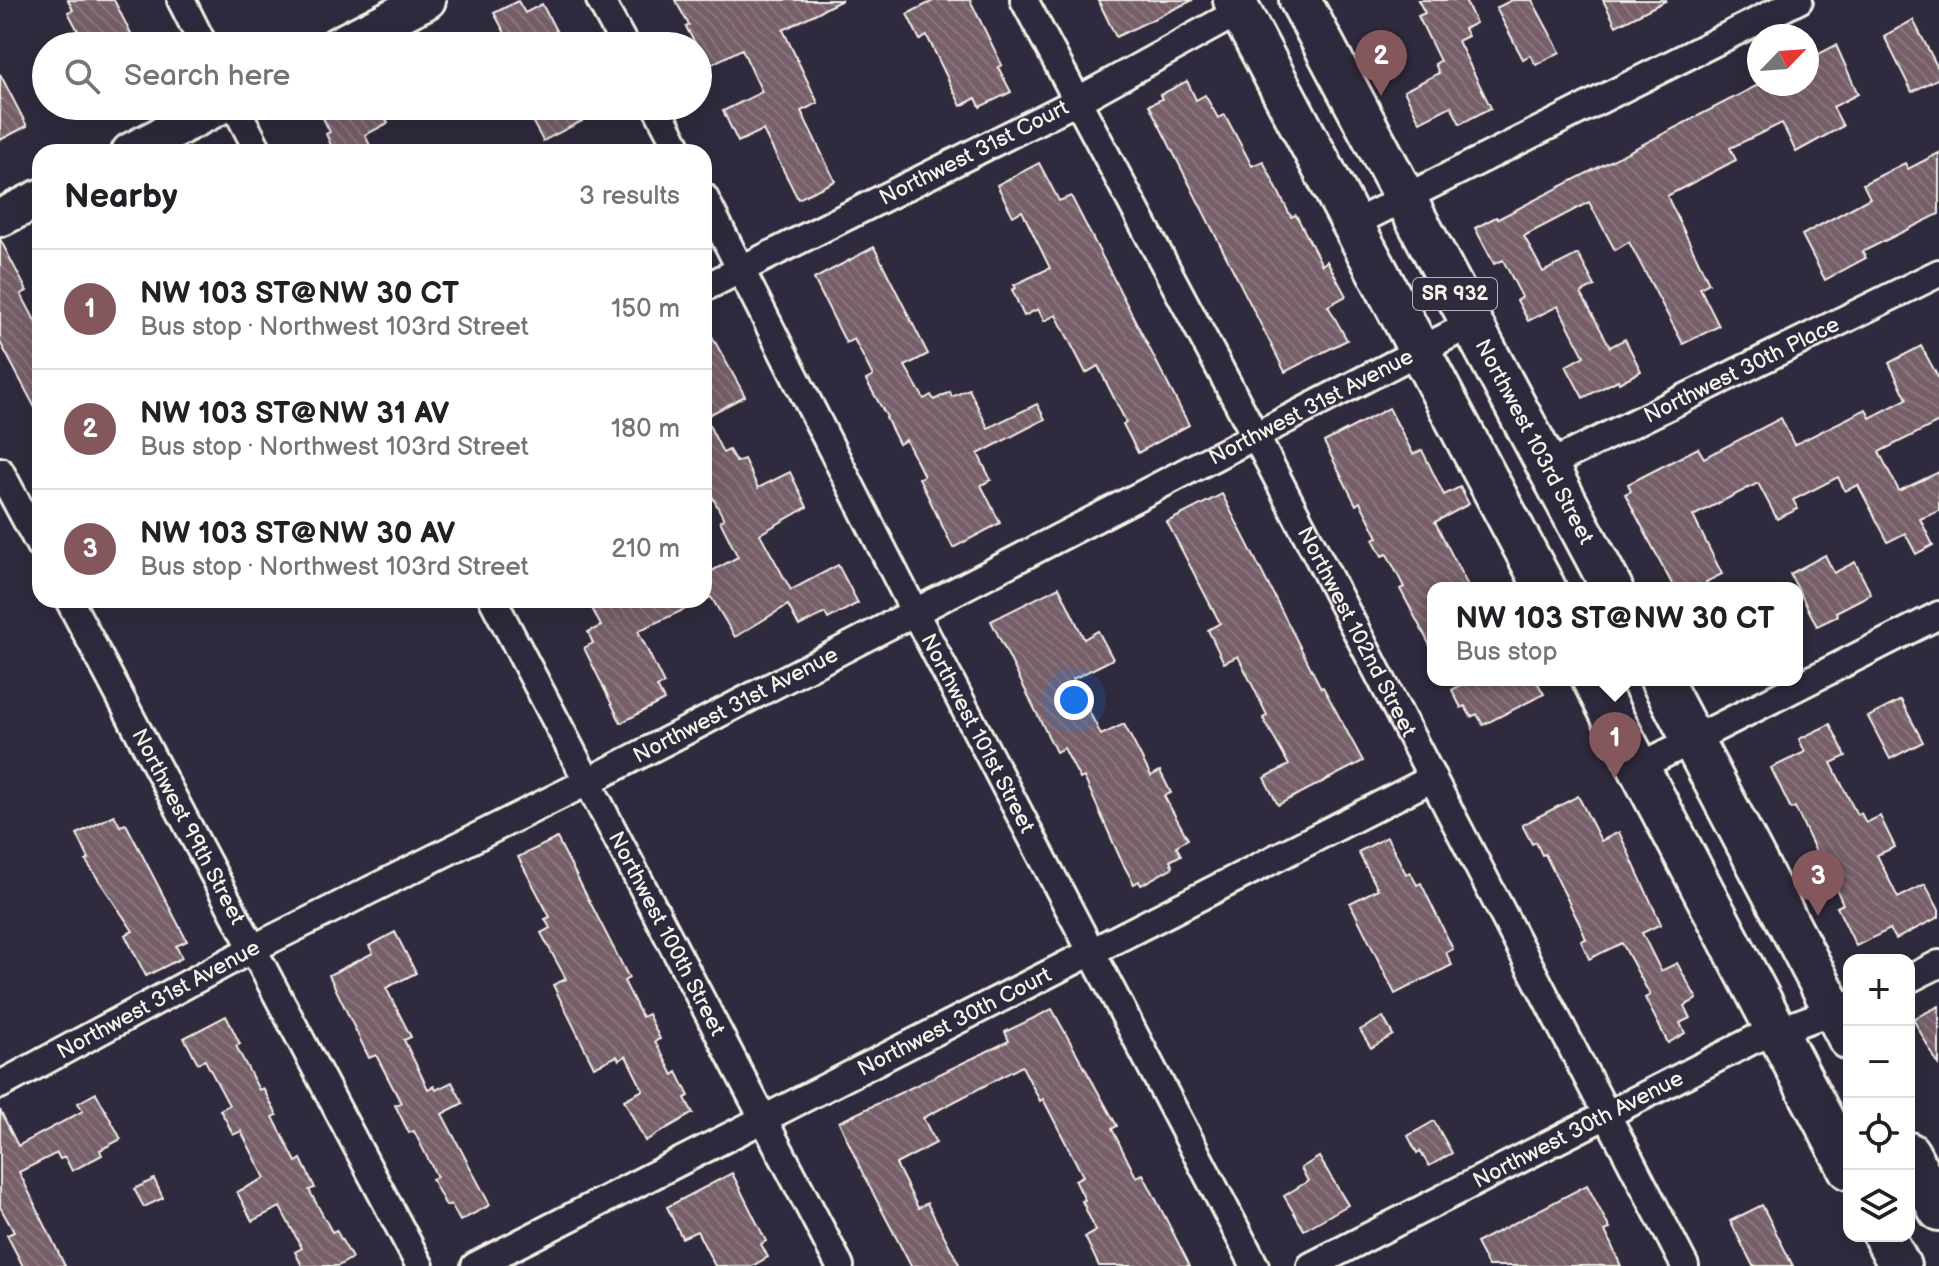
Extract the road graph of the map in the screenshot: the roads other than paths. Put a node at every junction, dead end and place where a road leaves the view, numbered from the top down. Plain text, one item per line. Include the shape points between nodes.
1 (181, 0) edge
2 (427, 0) edge
3 (600, 0) edge
4 (1024, 0) edge
5 (1300, 0) edge
6 (1799, 0) edge
7 (1237, 5) edge
8 (197, 32) edge
9 (364, 32) edge
10 (617, 32) edge
11 (1077, 101) junction
12 (192, 120) edge
13 (242, 120) edge
14 (663, 120) edge
15 (145, 144) edge
16 (255, 144) edge
17 (676, 144) edge
18 (1405, 199) junction
19 (32, 202) edge
20 (712, 212) edge
21 (0, 218) edge
22 (1351, 225) junction
23 (741, 268) junction
24 (1939, 273) edge
25 (712, 284) edge
26 (1471, 324) junction
27 (1419, 350) junction
28 (1256, 437) junction
29 (1546, 466) junction
30 (0, 471) edge
31 (32, 531) edge
32 (1542, 582) edge
33 (1609, 582) edge
34 (73, 608) edge
35 (497, 608) edge
36 (914, 611) junction
37 (1939, 615) edge
38 (1803, 684) edge
39 (1596, 686) edge
40 (1664, 686) edge
41 (1798, 686) edge
42 (1693, 739) junction
43 (1639, 767) junction
44 (1433, 778) junction
45 (587, 782) junction
46 (254, 948) junction
47 (1091, 951) junction
48 (1939, 964) edge
49 (1915, 976) edge
50 (1843, 1016) edge
51 (1843, 1018) edge
52 (1777, 1030) junction
53 (0, 1085) edge
54 (1607, 1114) junction
55 (763, 1119) junction
56 (1843, 1157) edge
57 (1915, 1164) edge
58 (1939, 1210) edge
59 (1887, 1242) edge
60 (420, 1266) edge
61 (475, 1266) edge
62 (840, 1266) edge
63 (1255, 1266) edge
64 (1311, 1266) edge
65 (1685, 1266) edge
66 (1900, 1266) edge

1 - 8 street
2 - 9 main road
3 - 10 street
4 - 11 street, Northwest 102nd Street
5 - 18 main road, Northwest 103rd Street / SR 932
6 - 18 street
7 - 11 street, Northwest 31st Court
7 - 22 main road, SR 932
11 - 23 street, Northwest 31st Court
11 - 28 street, Northwest 102nd Street
12 - 15 main road
13 - 16 street
14 - 17 street
18 - 22 street
18 - 26 main road, Northwest 103rd Street / SR 932
19 - 21 main road
20 - 23 street, Northwest 101st Street
22 - 27 main road, SR 932
23 - 25 street, Northwest 31st Court
23 - 36 street, Northwest 101st Street
24 - 29 street, Northwest 30th Place
26 - 27 street, Northwest 31st Avenue
26 - 29 main road, Northwest 103rd Street / SR 932
27 - 28 street, Northwest 31st Avenue
27 - 32 main road, SR 932
28 - 36 street, Northwest 31st Avenue
28 - 44 street, Northwest 102nd Street
29 - 33 main road, Northwest 103rd Street / SR 932
30 - 31 street
34 - 46 street, Northwest 99th Street
35 - 45 street, Northwest 100th Street
36 - 45 street, Northwest 31st Avenue
36 - 47 street, Northwest 101st Street
37 - 38 street
39 - 43 main road
40 - 42 main road
41 - 42 street
42 - 43 street
42 - 50 main road
43 - 52 main road
44 - 47 street, Northwest 30th Court
44 - 54 street, Northwest 102nd Street
45 - 46 street, Northwest 31st Avenue
45 - 55 street, Northwest 100th Street
46 - 53 street, Northwest 31st Avenue
46 - 60 street, Northwest 99th Street
47 - 55 street, Northwest 30th Court
47 - 63 street, Northwest 101st Street
48 - 49 street
51 - 52 street, Northwest 30th Avenue
52 - 54 street, Northwest 30th Avenue
52 - 56 main road
54 - 64 street, Northwest 30th Avenue
54 - 65 street, Northwest 102nd Street
55 - 61 street, Northwest 30th Court
55 - 62 street, Northwest 100th Street
57 - 58 main road
59 - 66 main road

